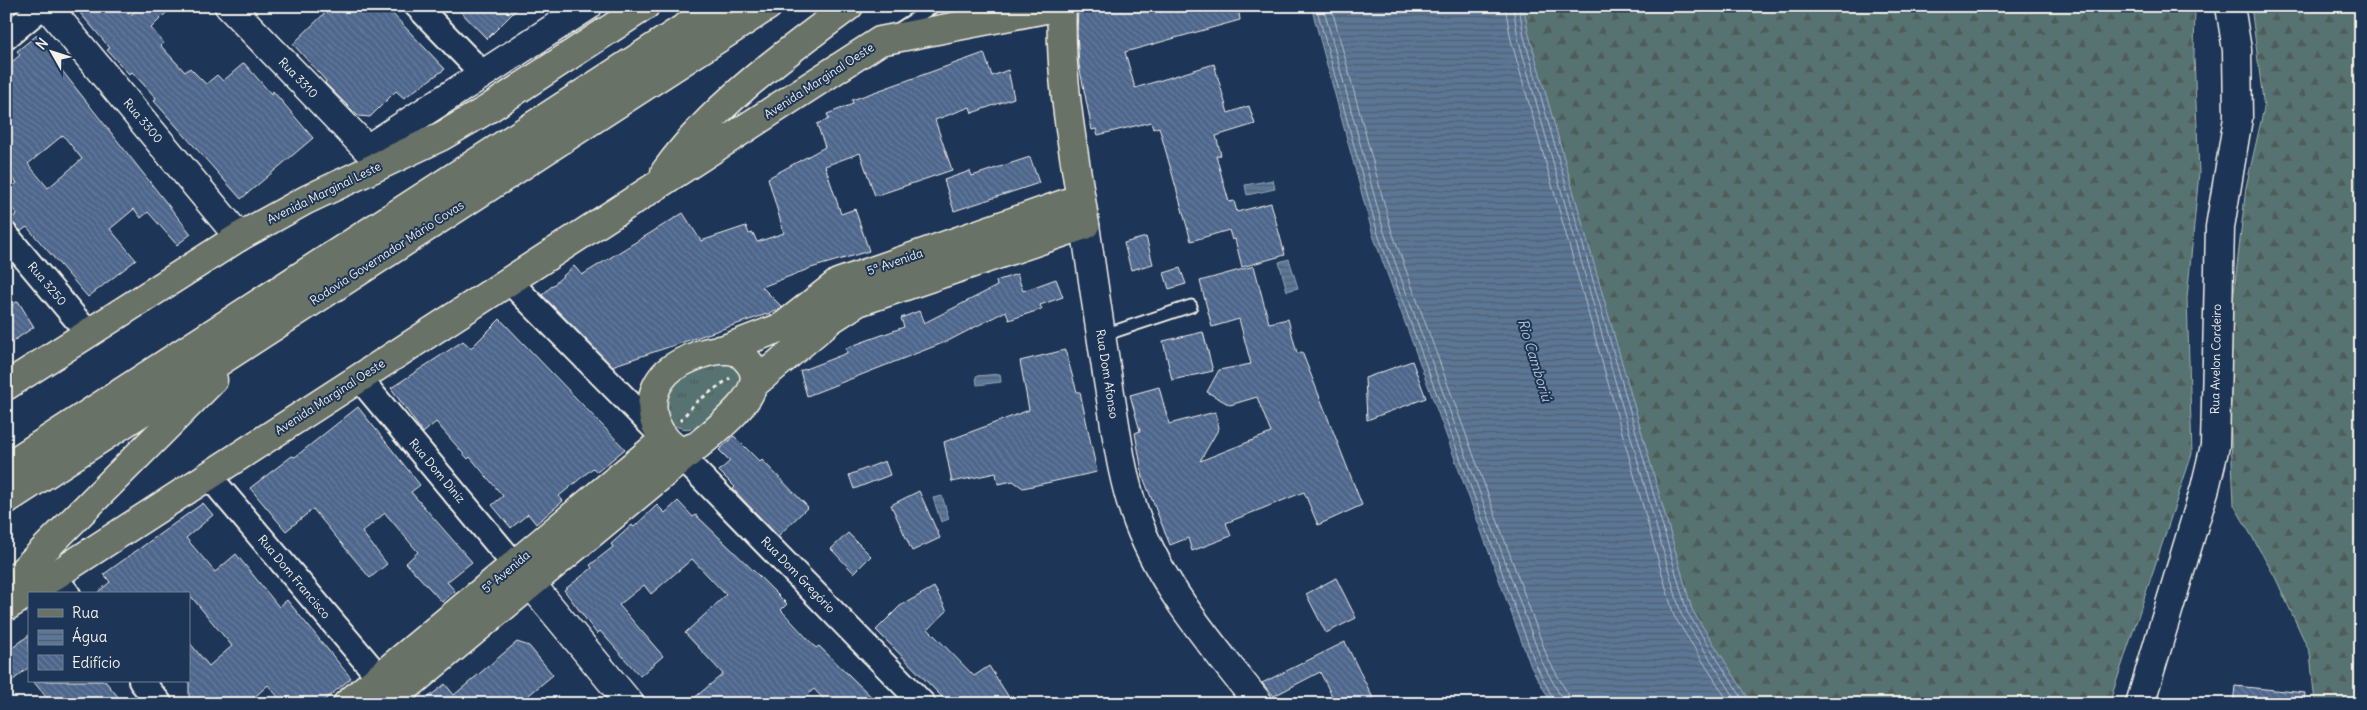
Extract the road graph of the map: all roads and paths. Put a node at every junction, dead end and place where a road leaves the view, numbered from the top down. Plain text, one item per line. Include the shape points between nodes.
1 (43, 6) edge
2 (47, 6) edge
3 (228, 6) edge
4 (418, 6) edge
5 (588, 6) edge
6 (645, 6) edge
7 (718, 6) edge
8 (768, 6) edge
9 (849, 6) edge
10 (934, 6) edge
11 (1061, 6) edge
12 (2230, 6) edge
13 (6, 37) edge
14 (880, 41) junction
15 (483, 74) junction
16 (367, 149) joint
17 (654, 188) junction
18 (1081, 198) junction
19 (1085, 225) junction
20 (6, 235) edge
21 (239, 237) junction
22 (510, 281) junction
23 (1191, 306) dead end
24 (88, 333) junction
25 (1101, 336) junction
26 (249, 343) junction
27 (722, 350) junction
28 (359, 378) junction
29 (754, 384) junction
30 (6, 386) edge
31 (676, 445) junction
32 (6, 467) edge
33 (209, 476) junction
34 (6, 500) edge
35 (522, 574) junction
36 (61, 585) edge
37 (6, 588) edge
38 (44, 592) edge
39 (28, 598) edge
40 (6, 607) edge
41 (142, 682) edge
42 (391, 695) edge
43 (160, 704) edge
44 (346, 704) edge
45 (630, 704) edge
46 (923, 704) edge
47 (1259, 704) edge
48 (2140, 704) edge

1 - 13 street
2 - 21 main road, Rua 3300
3 - 16 main road, Rua 3310
4 - 15 street
5 - 15 main road, Avenida Marginal Leste
6 - 21 main road, Avenida Marginal Leste via 442,136 306,200
7 - 32 main road
8 - 26 main road, Rodovia Governador Mário Covas
9 - 17 main road, Avenida Marginal Oeste via 797,44 725,105 681,150
10 - 14 lane
11 - 14 main road, Avenida Marginal Oeste
11 - 18 main road, Rua Dom Afonso via 1060,42
12 - 48 main road, Rua Avelon Cordeiro via 2237,50 2238,118 2220,227 2214,446 2205,488
14 - 17 main road, Avenida Marginal Oeste
15 - 16 main road, Avenida Marginal Leste
17 - 22 main road, Avenida Marginal Oeste
18 - 19 main road, Rua Dom Afonso
18 - 27 main road, 5ª Avenida via 838,283 782,327
19 - 25 main road, Rua Dom Afonso
19 - 29 main road, 5ª Avenida via 858,302 830,320
20 - 24 street, Rua 3250
21 - 24 main road, Avenida Marginal Leste
22 - 28 main road, Avenida Marginal Oeste
22 - 31 street, Rua Dom Gregório
23 - 25 lane
24 - 30 main road, Avenida Marginal Leste
25 - 47 main road, Rua Dom Afonso via 1118,442 1137,522 1179,600
26 - 34 main road, Rodovia Governador Mário Covas
26 - 37 main road
27 - 29 main road via 735,350 742,355 754,373
27 - 31 main road via 701,354 678,364 657,386 652,415
28 - 33 main road, Avenida Marginal Oeste
28 - 35 street, Rua Dom Diniz
29 - 31 main road via 734,413
31 - 35 main road, 5ª Avenida
31 - 46 street, Rua Dom Gregório
33 - 36 main road, Avenida Marginal Oeste
33 - 42 street, Rua Dom Francisco
35 - 42 main road, 5ª Avenida
35 - 45 main road, Rua Dom Diniz
36 - 38 main road, Avenida Marginal Oeste
39 - 40 main road, Avenida Marginal Oeste
41 - 43 street
42 - 44 main road, 5ª Avenida

